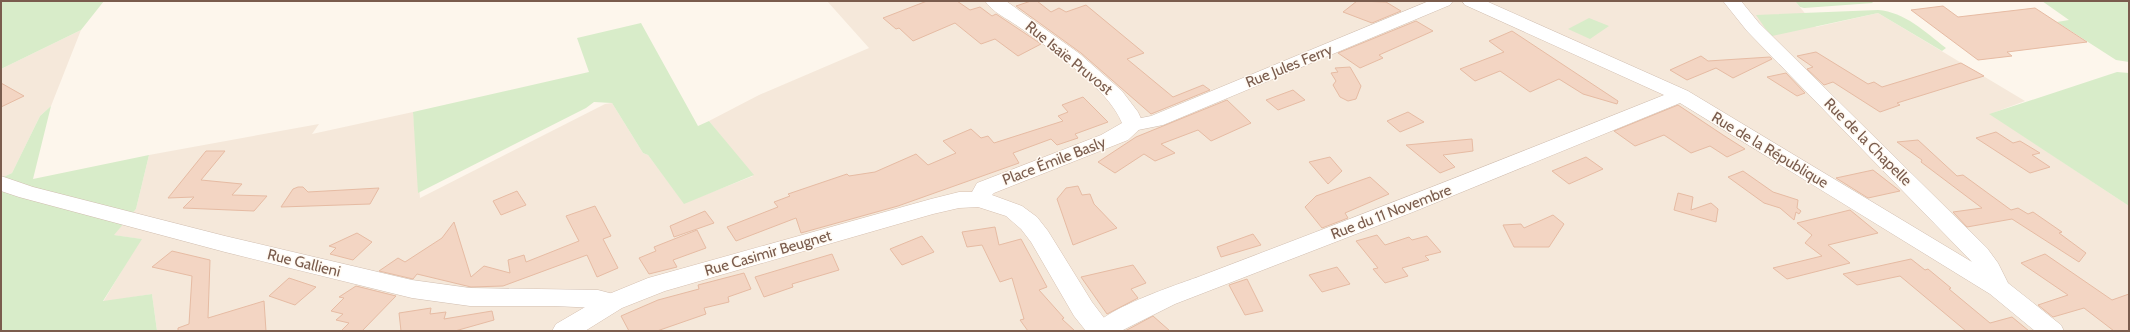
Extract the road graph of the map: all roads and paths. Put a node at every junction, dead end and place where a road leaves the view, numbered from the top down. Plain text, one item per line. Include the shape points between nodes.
1 (994, 1) edge
2 (1444, 1) edge
3 (1471, 1) edge
4 (1732, 1) edge
5 (1681, 95) junction
6 (1133, 125) junction
7 (1, 183) edge
8 (979, 198) junction
9 (1998, 288) junction
10 (613, 302) junction
11 (565, 331) edge
12 (1101, 331) edge
13 (2052, 331) edge

1 - 6 street, Rue Isaïe Pruvost via 1034,28 1109,90 1127,109
2 - 6 street, Rue Jules Ferry via 1156,121
3 - 5 street, Rue de la République
4 - 9 street, Rue de la Chapelle via 1753,27 1979,254 1990,269
5 - 9 street, Rue de la République
5 - 12 street, Rue du 11 Novembre via 1420,201 1167,298
6 - 8 street, Place Émile Basly via 1109,140 985,188
7 - 10 street, Rue Gallieni via 225,244 412,289 470,297 554,297
8 - 10 street, Rue Casimir Beugnet via 959,200 657,284
8 - 12 street via 1014,211 1029,223 1083,309
9 - 13 street, Rue de la République
10 - 11 street, Rue Casimir Beugnet

